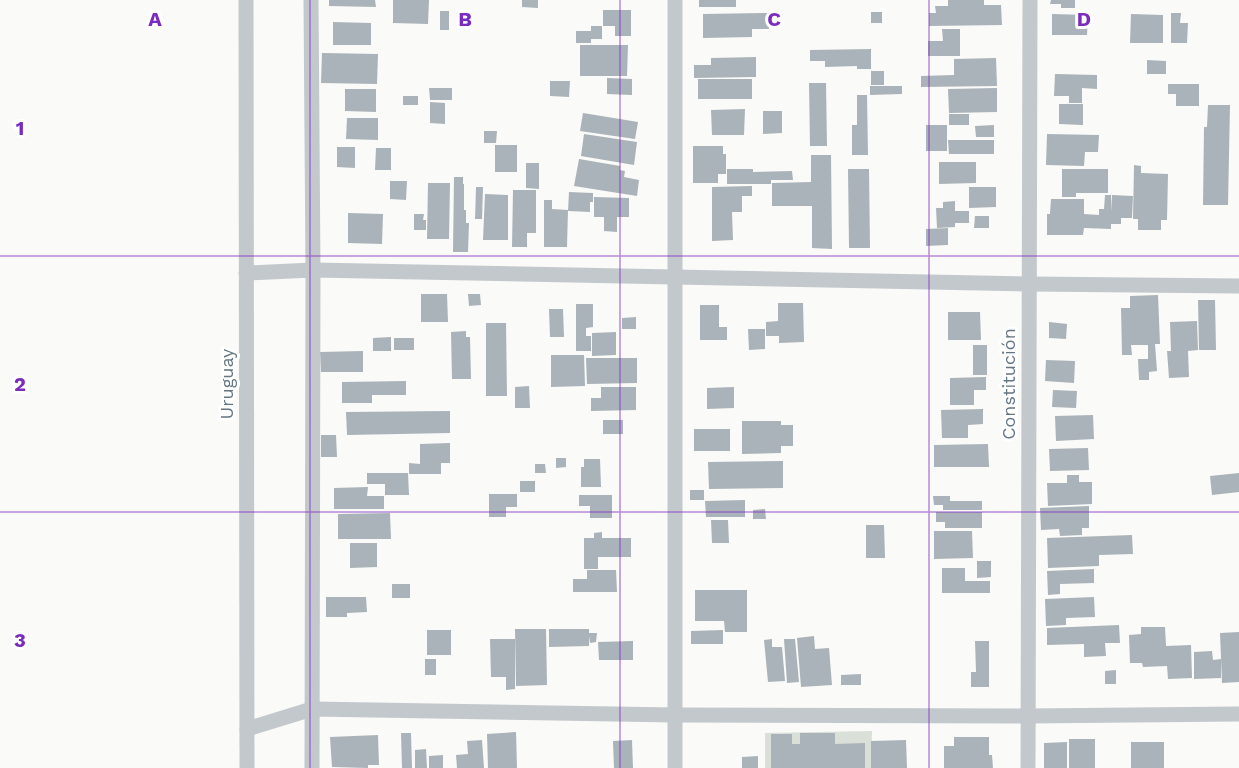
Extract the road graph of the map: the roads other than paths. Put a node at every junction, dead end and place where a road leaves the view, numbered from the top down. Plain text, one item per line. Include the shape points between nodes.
1 (246, 0) edge
2 (310, 0) edge
3 (675, 0) edge
4 (1030, 0) edge
5 (314, 270) junction
6 (246, 273) junction
7 (675, 277) junction
8 (1029, 284) junction
9 (1239, 286) edge
10 (312, 709) junction
11 (1239, 714) edge
12 (675, 715) junction
13 (1028, 716) junction
14 (247, 729) junction
15 (247, 768) edge
16 (312, 768) edge
17 (675, 768) edge
18 (1028, 768) edge

1 - 6 street, Uruguay
2 - 5 street
3 - 7 street
4 - 8 street, Constitución
5 - 6 street
5 - 7 street
5 - 10 street
6 - 14 street, Uruguay
7 - 8 street
7 - 12 street
8 - 9 street
8 - 13 street, Constitución
10 - 12 street
10 - 14 street
10 - 16 street
11 - 13 street
12 - 13 street
12 - 17 street
13 - 18 street, Constitución
14 - 15 street, Uruguay

